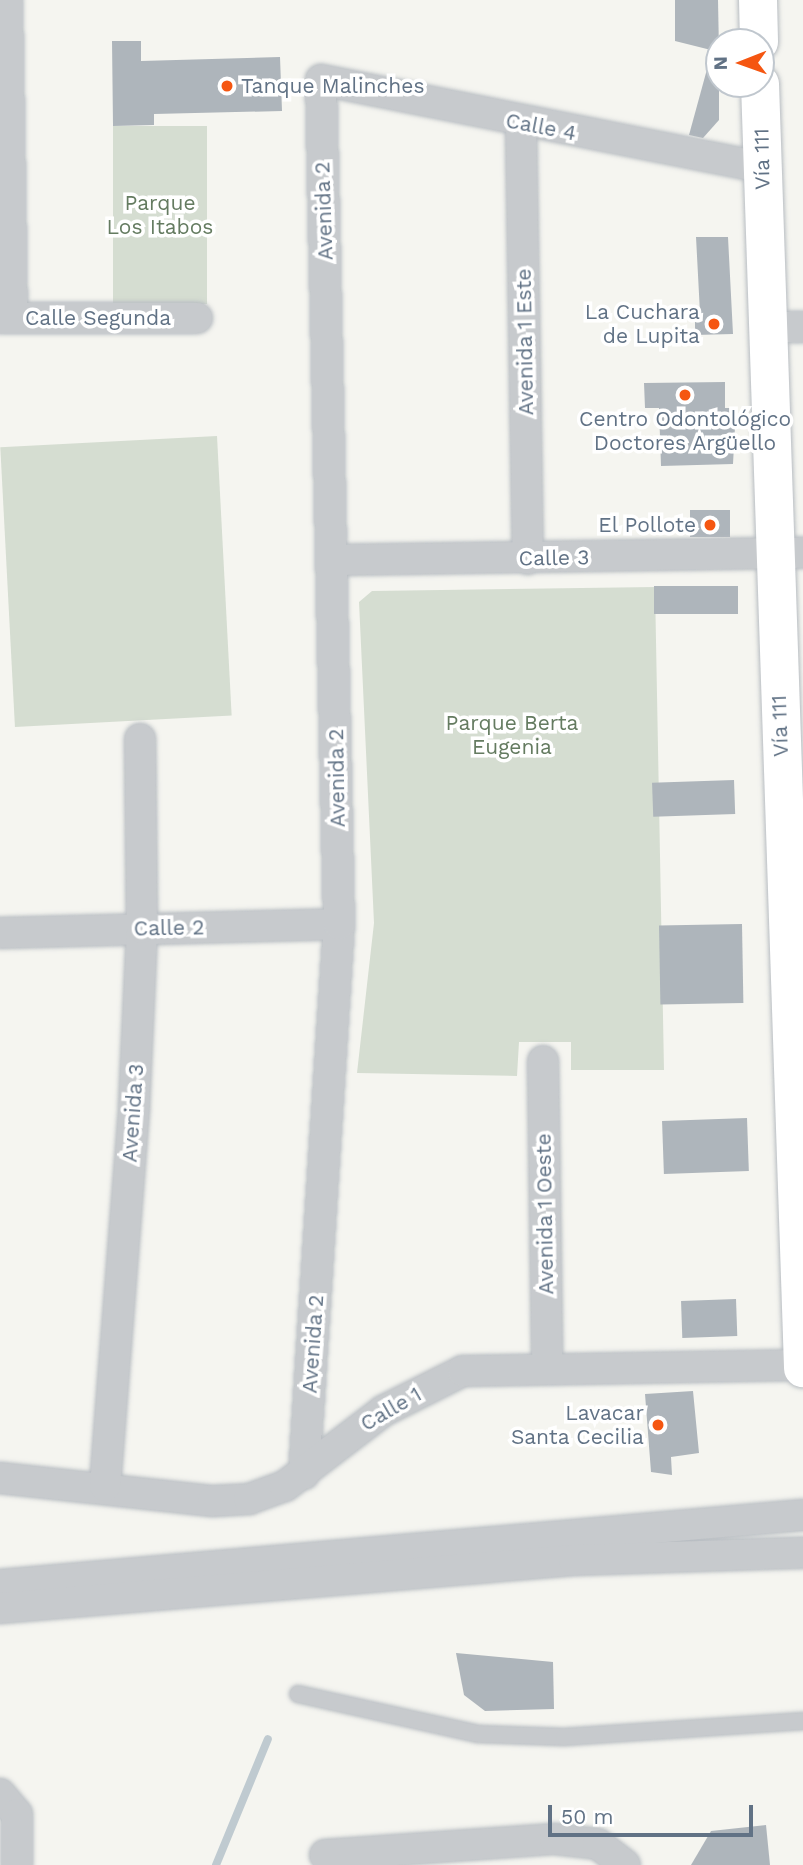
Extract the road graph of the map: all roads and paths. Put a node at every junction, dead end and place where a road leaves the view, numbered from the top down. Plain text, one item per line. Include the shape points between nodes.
1 (758, 0) edge
2 (5, 18) edge
3 (759, 28) edge
4 (321, 80) joint
5 (760, 98) edge
6 (521, 124) junction
7 (762, 167) junction
8 (6, 318) edge
9 (197, 318) dead end
10 (785, 327) edge
11 (788, 553) edge
12 (528, 559) junction
13 (334, 560) junction
14 (141, 739) dead end
15 (339, 924) junction
16 (142, 929) junction
17 (0, 933) edge
18 (543, 1061) dead end
19 (799, 1156) edge
20 (547, 1366) junction
21 (803, 1366) edge
22 (304, 1474) junction
23 (0, 1478) edge
24 (105, 1486) junction
25 (803, 1516) edge
26 (574, 1548) junction
27 (803, 1553) edge
28 (287, 1572) junction
29 (0, 1586) edge
30 (0, 1608) edge
31 (298, 1694) dead end
32 (803, 1721) edge
33 (0, 1794) edge
34 (325, 1855) dead end
35 (17, 1865) edge
36 (625, 1865) edge

1 - 3 main road
2 - 8 street
4 - 6 street, Calle 4
4 - 13 street, Avenida 2
5 - 7 main road, Vía 111
6 - 7 street, Calle 4
6 - 12 street, Avenida 1 Este
7 - 10 main road, Vía 111
8 - 9 street, Calle Segunda
10 - 11 main road, Vía 111
11 - 12 street, Calle 3
11 - 19 main road, Vía 111
12 - 13 street, Calle 3
13 - 15 street, Avenida 2
14 - 16 street, Avenida 3
15 - 16 street, Calle 2
15 - 22 street, Avenida 2
16 - 17 street, Calle 2
16 - 24 street, Avenida 3
18 - 20 street, Avenida 1 Oeste
19 - 21 main road, Vía 111
20 - 21 street, Calle 1
20 - 22 street, Calle 1 via 463,1371 383,1411
22 - 24 street, Calle 1 via 270,1494 249,1499 214,1501
23 - 24 street, Calle 1
25 - 26 street
26 - 27 street
26 - 28 street
28 - 29 street
28 - 30 street
31 - 32 lane via 478,1734 564,1737
33 - 35 street via 17,1814
34 - 36 street via 555,1839 598,1844

